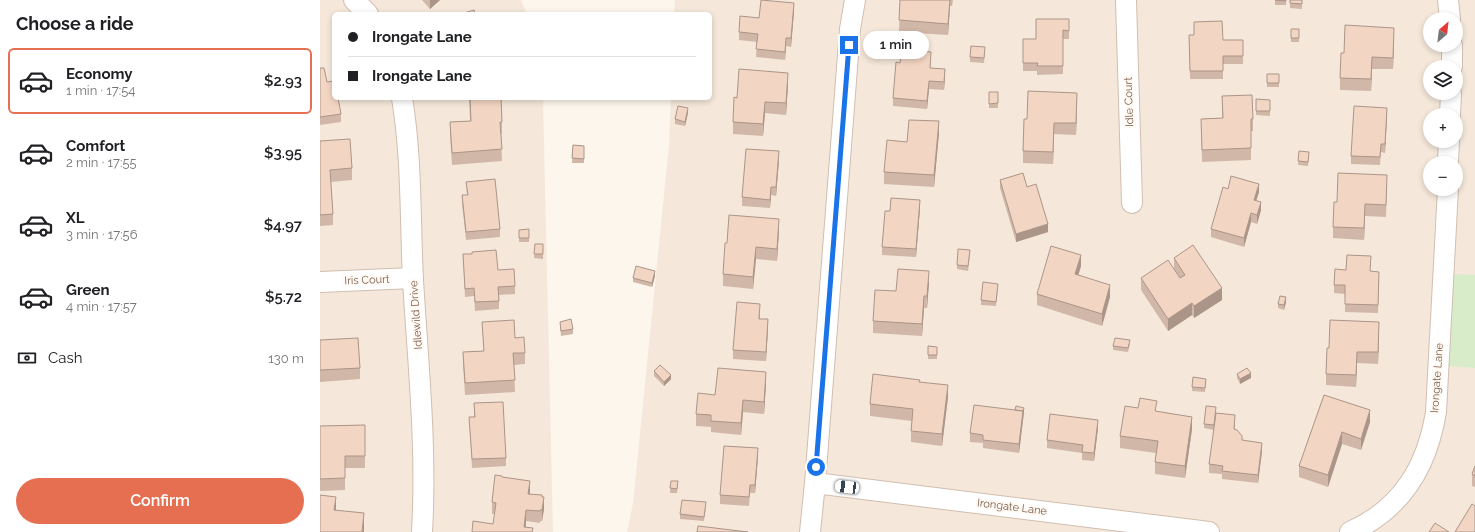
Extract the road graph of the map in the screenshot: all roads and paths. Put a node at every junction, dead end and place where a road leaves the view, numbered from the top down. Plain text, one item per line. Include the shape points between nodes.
1 (354, 0) edge
2 (855, 0) edge
3 (1126, 0) edge
4 (1448, 0) edge
5 (366, 12) edge
6 (1449, 12) edge
7 (402, 100) edge
8 (1448, 196) edge
9 (1132, 203) dead end
10 (413, 278) junction
11 (320, 282) edge
12 (815, 483) junction
13 (422, 532) edge
14 (810, 532) edge
15 (1209, 532) edge
16 (1350, 532) edge

1 - 5 street
2 - 12 street via 850,29
3 - 9 street, Idle Court
4 - 6 street
7 - 10 street, Idlewild Drive via 407,131
8 - 16 street, Irongate Lane via 1436,412 1432,434 1423,459 1406,489 1381,514
10 - 11 street, Iris Court
10 - 13 street, Idlewild Drive via 424,467
12 - 14 street
12 - 15 street, Irongate Lane

